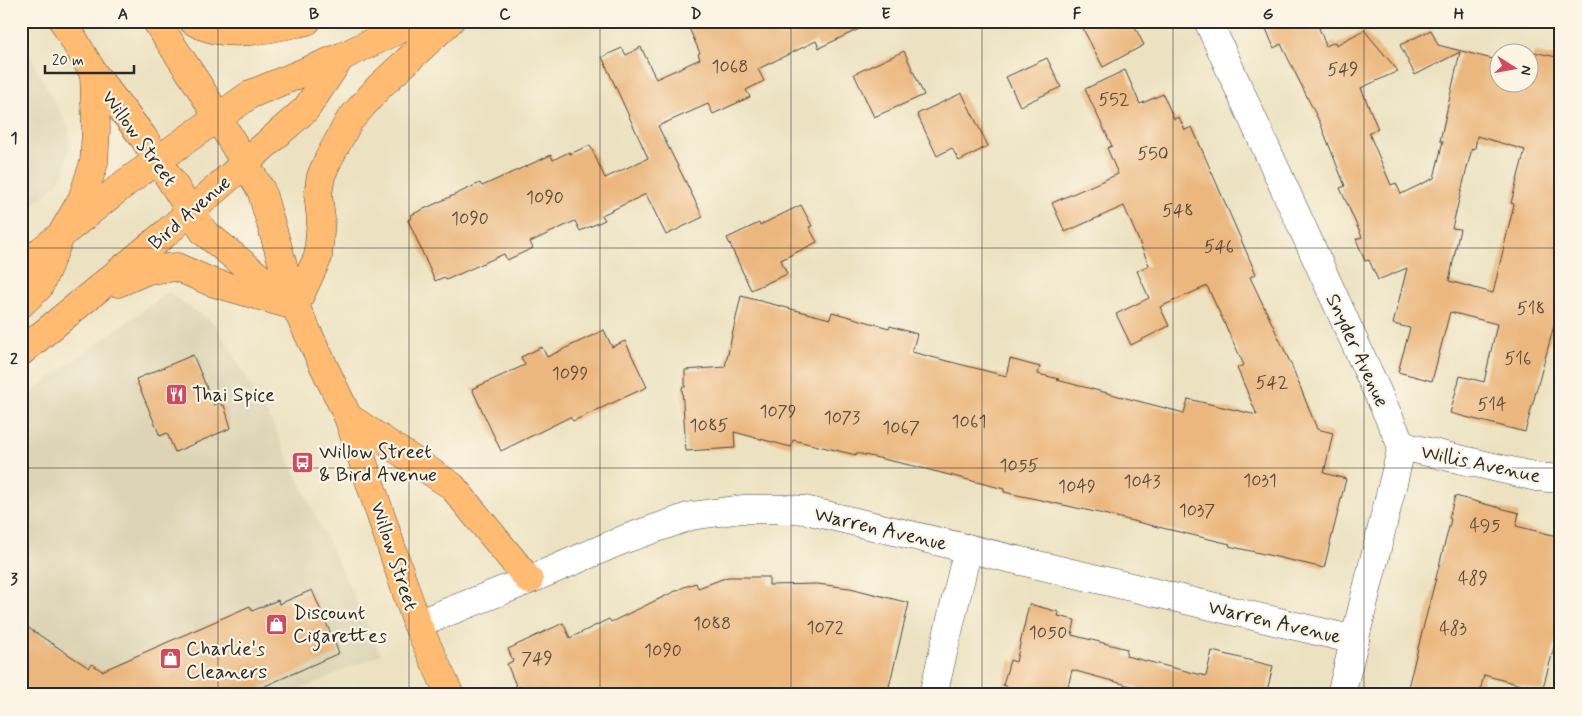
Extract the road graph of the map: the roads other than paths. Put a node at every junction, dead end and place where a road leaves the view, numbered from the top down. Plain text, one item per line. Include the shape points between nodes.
1 (63, 21) edge
2 (156, 21) edge
3 (193, 21) edge
4 (307, 21) edge
5 (417, 21) edge
6 (450, 21) edge
7 (1208, 21) edge
8 (341, 58) junction
9 (94, 74) junction
10 (218, 118) junction
11 (158, 160) junction
12 (244, 164) junction
13 (191, 211) junction
14 (60, 237) junction
15 (21, 267) edge
16 (91, 295) junction
17 (21, 304) edge
18 (295, 306) junction
19 (21, 352) edge
20 (348, 417) junction
21 (1402, 446) junction
22 (1561, 479) edge
23 (968, 548) junction
24 (529, 580) junction
25 (418, 624) junction
26 (1355, 640) junction
27 (450, 695) edge
28 (933, 695) edge
29 (1341, 695) edge

1 - 9 main road, Willow Street
2 - 10 main road, Willow Street
3 - 4 main road via 218,30 235,31
5 - 8 main road
6 - 18 main road via 379,87 349,121 321,176 318,257
7 - 21 street, Snyder Avenue
8 - 10 main road via 251,94
8 - 12 main road, Bird Avenue via 306,110
9 - 11 main road, Willow Street
9 - 14 main road via 94,163 82,200
10 - 11 main road
10 - 12 main road, Willow Street
11 - 13 main road, Willow Street
11 - 14 main road
12 - 13 main road, Bird Avenue
12 - 18 main road, Willow Street via 262,190
13 - 16 main road, Bird Avenue
13 - 18 main road, Willow Street via 204,232
14 - 15 main road
14 - 17 main road via 39,287
16 - 18 main road via 148,270 177,267 211,282
16 - 19 main road, Bird Avenue
18 - 20 main road, Willow Street
20 - 24 main road via 452,486
20 - 25 main road, Willow Street
21 - 22 street, Willis Avenue
21 - 26 street
23 - 24 street, Warren Avenue via 805,510 742,509 691,516 625,539
23 - 26 street, Warren Avenue
23 - 28 street
24 - 25 street, Warren Avenue
25 - 27 main road, Willow Street
26 - 29 street

